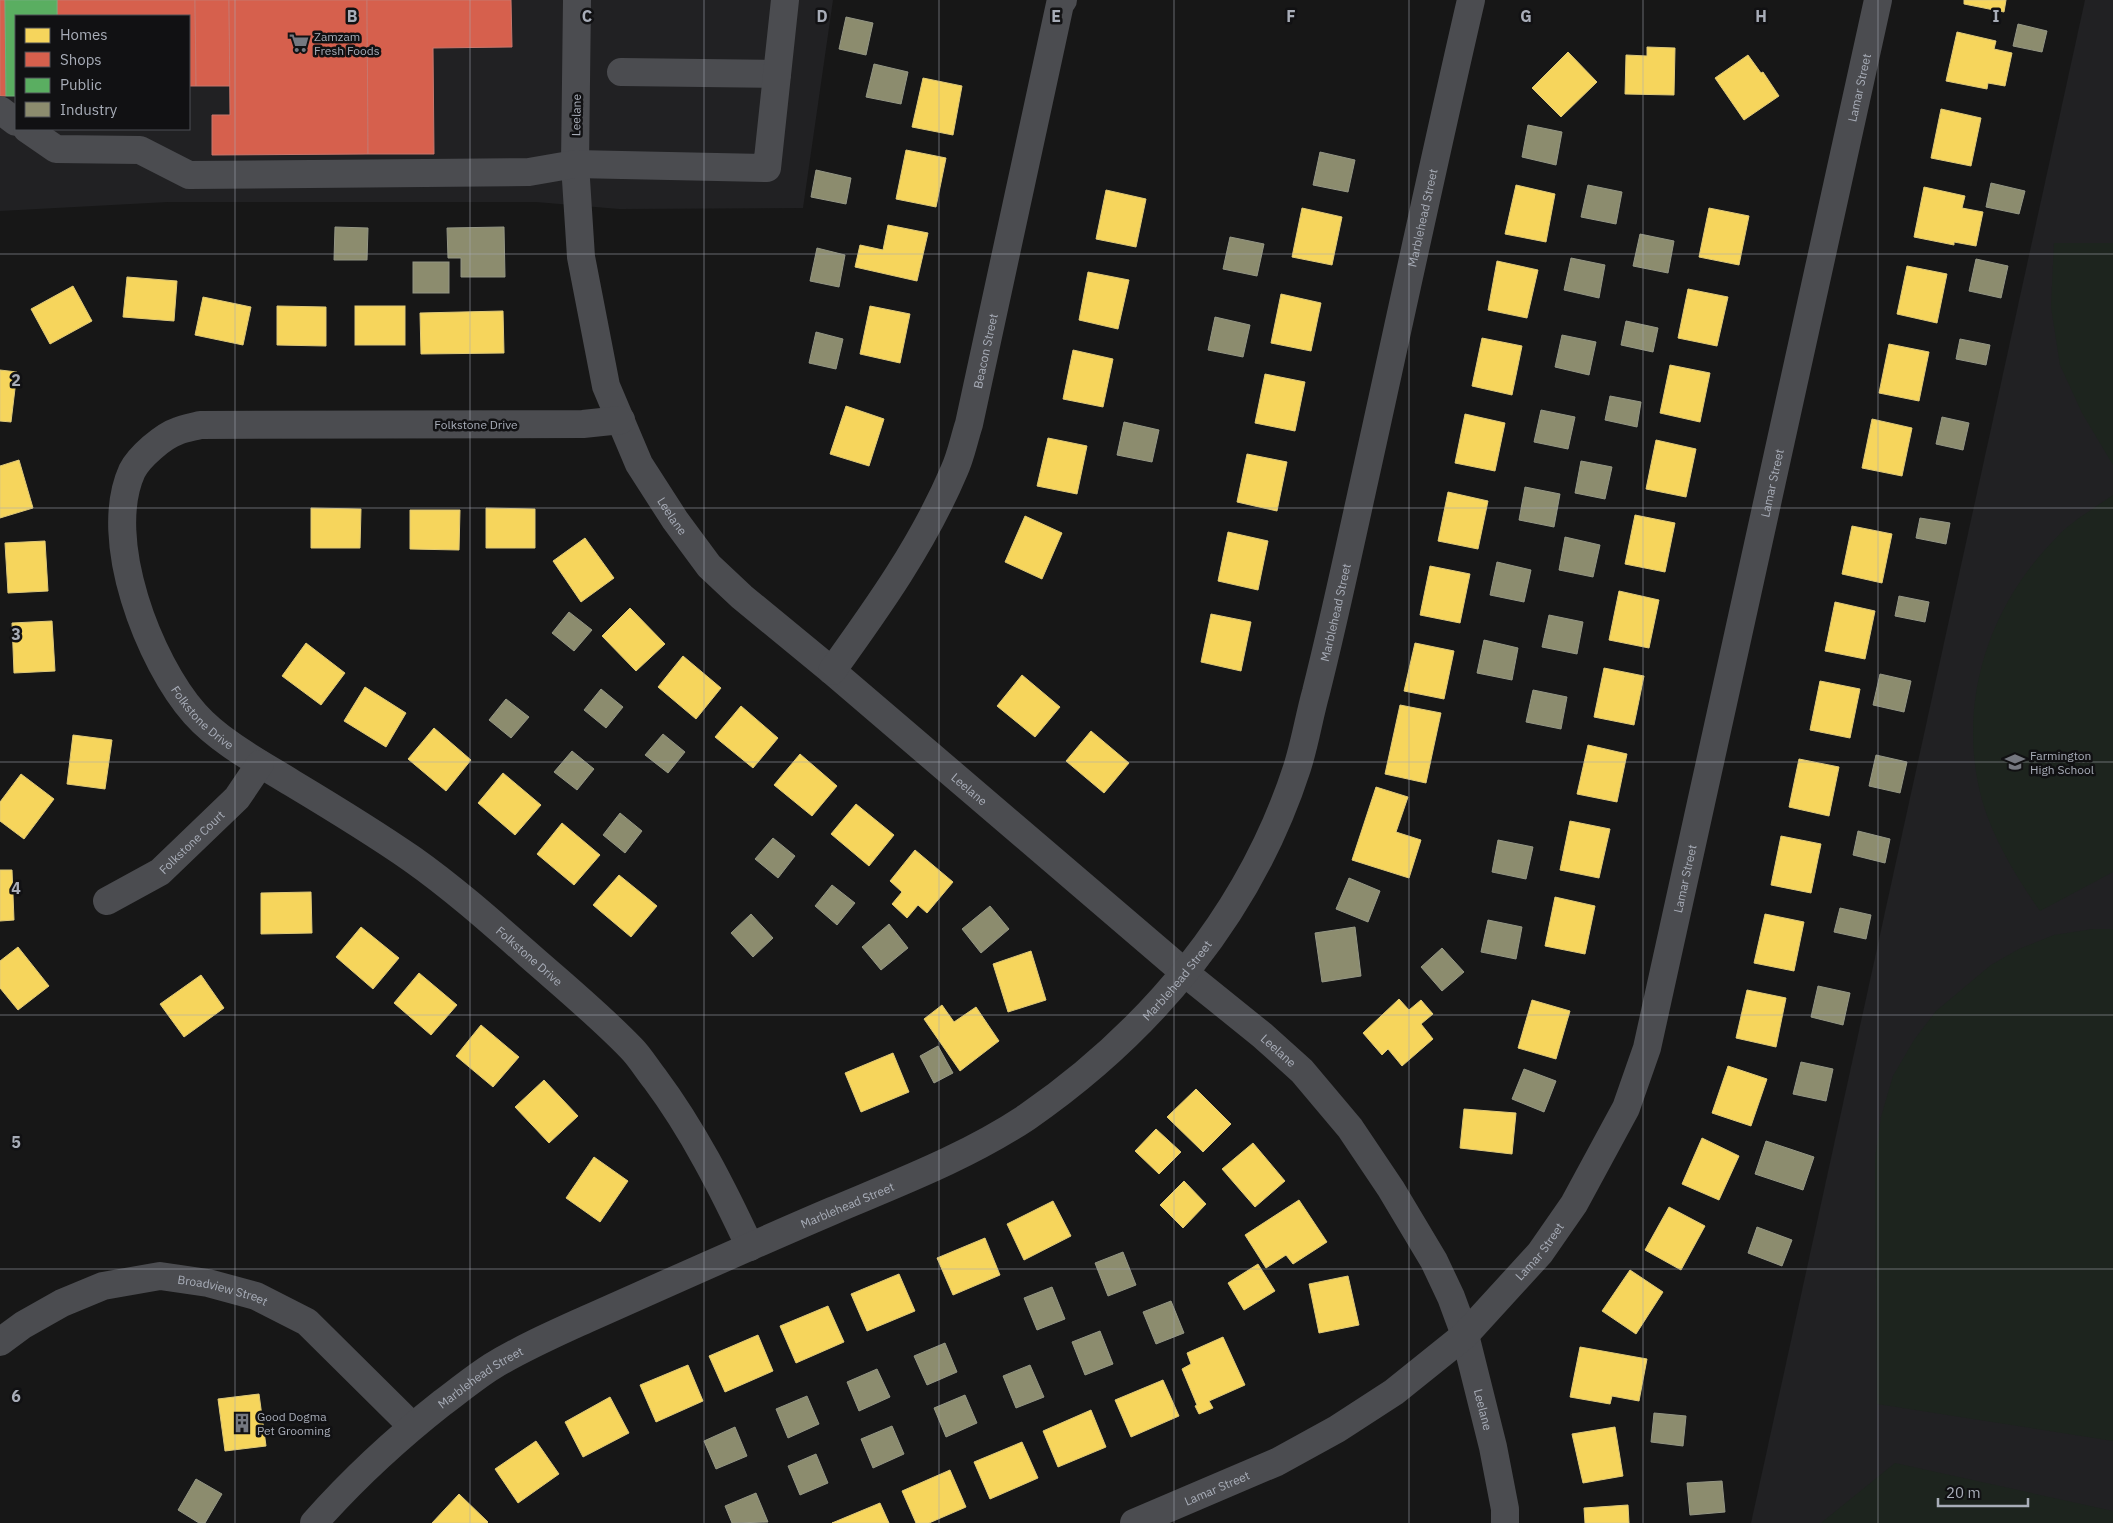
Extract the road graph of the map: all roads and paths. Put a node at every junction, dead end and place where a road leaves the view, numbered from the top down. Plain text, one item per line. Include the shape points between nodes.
1 (577, 0) edge
2 (785, 0) edge
3 (1063, 0) edge
4 (1471, 0) edge
5 (1878, 0) edge
6 (621, 72) dead end
7 (777, 74) junction
8 (0, 110) edge
9 (15, 121) edge
10 (28, 130) edge
11 (575, 164) junction
12 (620, 420) junction
13 (832, 671) junction
14 (260, 764) junction
15 (106, 901) dead end
16 (1185, 973) junction
17 (750, 1247) junction
18 (1465, 1335) junction
19 (0, 1342) edge
20 (412, 1426) junction
21 (314, 1523) edge
22 (1134, 1523) edge
23 (1506, 1523) edge

1 - 11 street, Leelane
2 - 7 street
3 - 13 street, Beacon Street via 969,424 955,470 922,538 882,602
4 - 16 street, Marblehead Street via 1328,644 1297,766 1269,838 1247,882
5 - 18 street, Lamar Street via 1647,1048 1626,1108 1574,1204 1540,1253
6 - 7 street
7 - 11 street via 767,168
8 - 9 street
10 - 11 street via 56,149 140,150 189,175 529,172
11 - 12 street, Leelane via 581,257 606,386
12 - 13 street, Leelane via 640,464 674,520 709,566
12 - 14 street, Folkstone Drive via 583,424 200,425 176,431 147,452 133,471 124,501 123,540 137,608 163,668 197,716
13 - 16 street, Leelane
14 - 15 street, Folkstone Court via 237,798 160,872
14 - 17 street, Folkstone Drive via 413,860 494,924 633,1049 675,1105
16 - 17 street, Marblehead Street via 1110,1053 1024,1118 920,1173
16 - 18 street, Leelane via 1302,1071 1350,1128 1434,1261
17 - 20 street, Marblehead Street via 532,1344 490,1368
18 - 22 street, Lamar Street via 1394,1392 1336,1429 1277,1462
18 - 23 street, Leelane via 1494,1447
19 - 20 street, Broadview Street via 62,1303 103,1286 160,1276 208,1283 256,1296 307,1322
20 - 21 street, Marblehead Street via 348,1485

